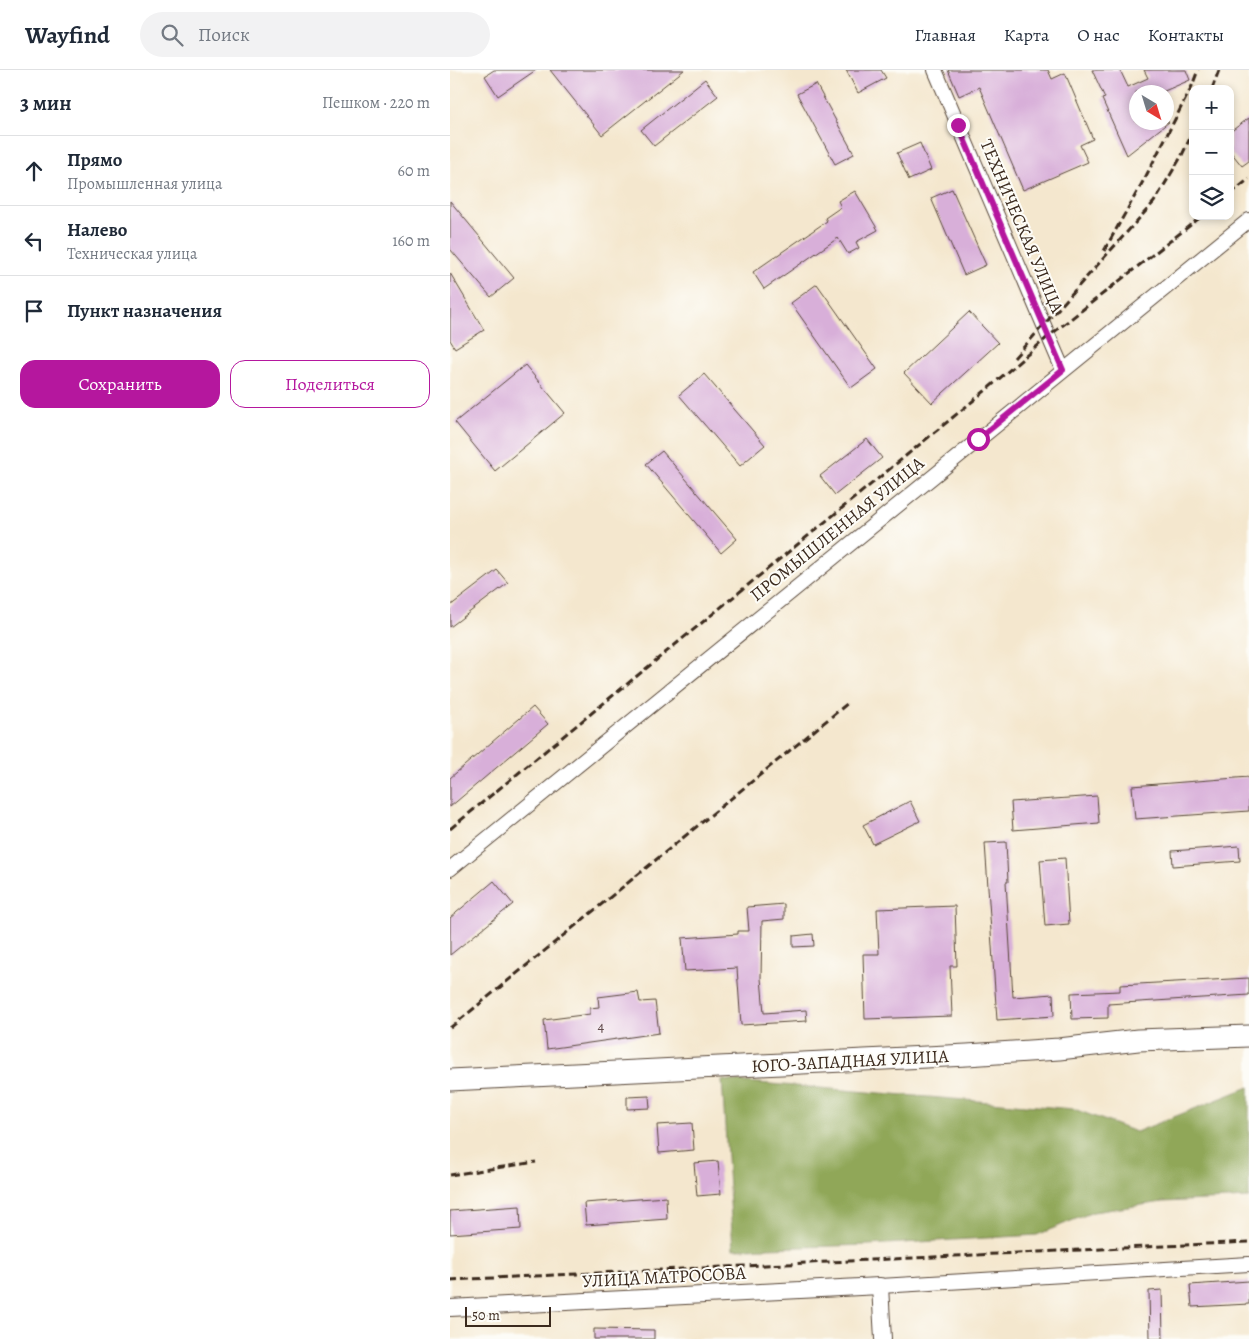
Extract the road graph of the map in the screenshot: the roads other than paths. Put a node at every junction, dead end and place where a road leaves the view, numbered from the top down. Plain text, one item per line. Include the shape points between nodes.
1 (934, 70) edge
2 (1249, 220) edge
3 (1063, 370) junction
4 (450, 869) edge
5 (1249, 1036) edge
6 (450, 1080) edge
7 (1249, 1264) edge
8 (880, 1286) junction
9 (450, 1308) edge
10 (883, 1339) edge

1 - 3 street, ТЕХНИЧЕСКАЯ УЛИЦА
2 - 3 street, ПРОМЫШЛЕННАЯ УЛИЦА
3 - 4 street, ПРОМЫШЛЕННАЯ УЛИЦА
5 - 6 main road, ЮГО-ЗАПАДНАЯ УЛИЦА via 1138,1040 967,1055
7 - 8 street
8 - 9 street, УЛИЦА МАТРОСОВА
8 - 10 street

